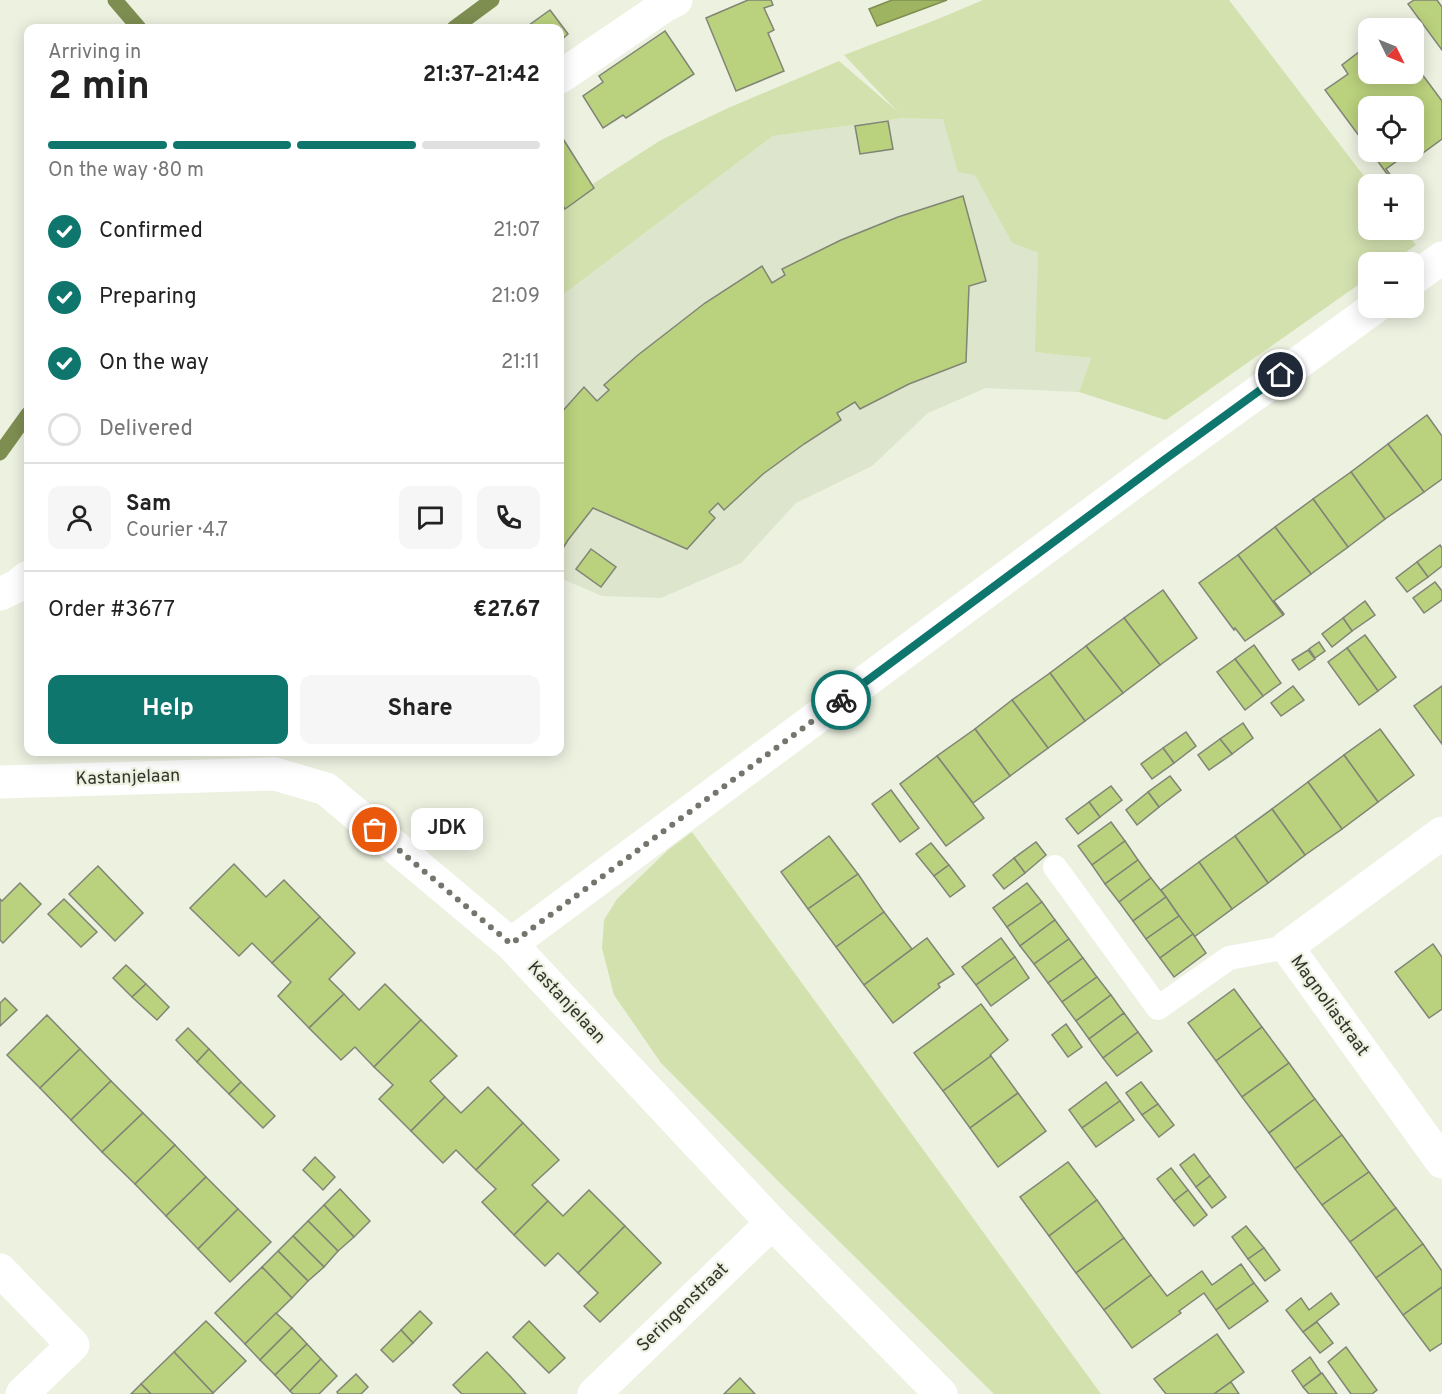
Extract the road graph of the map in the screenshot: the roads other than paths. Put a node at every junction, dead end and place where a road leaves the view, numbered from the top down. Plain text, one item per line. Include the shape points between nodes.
1 (676, 0) edge
2 (564, 74) edge
3 (1442, 258) edge
4 (1424, 271) edge
5 (1360, 318) edge
6 (24, 581) edge
7 (0, 594) edge
8 (0, 782) edge
9 (1442, 833) edge
10 (1055, 867) dead end
11 (511, 944) junction
12 (1287, 947) junction
13 (1442, 1162) edge
14 (772, 1223) junction
15 (0, 1270) edge
16 (22, 1394) edge
17 (594, 1394) edge
18 (941, 1394) edge

1 - 2 street
3 - 4 street
5 - 11 street
6 - 7 street
8 - 11 street, Kastanjelaan via 275,774 326,789
9 - 12 street, Magnoliastraat
10 - 12 lane via 1158,1008 1229,958
11 - 14 street, Kastanjelaan
12 - 13 street, Magnoliastraat
14 - 17 street, Seringenstraat
14 - 18 street, Kastanjelaan
15 - 16 street via 73,1345

